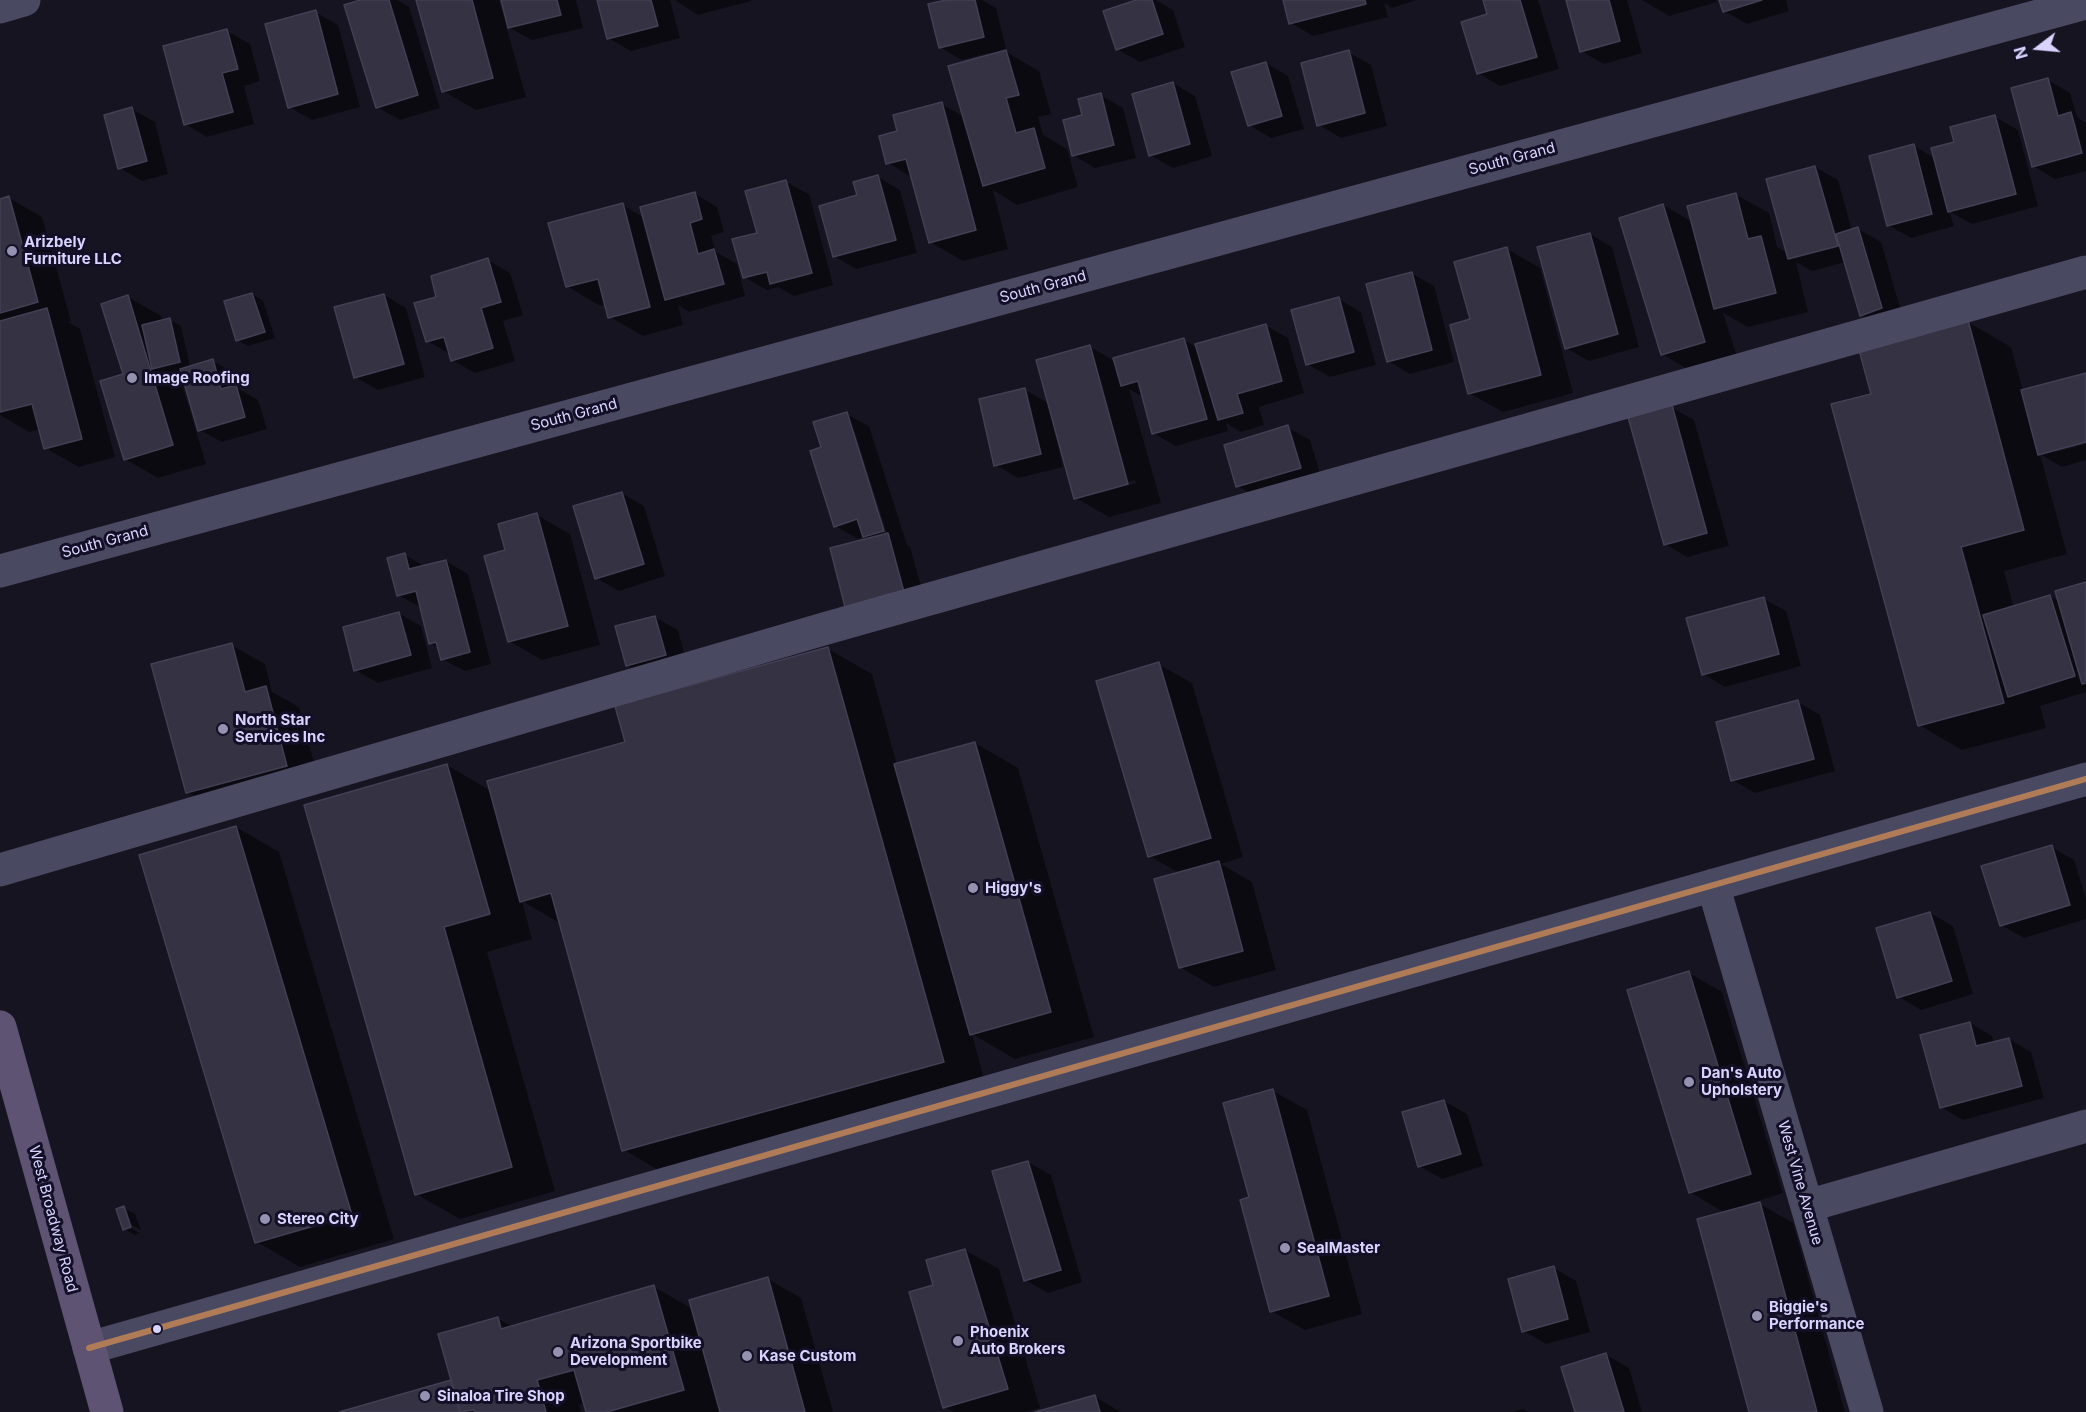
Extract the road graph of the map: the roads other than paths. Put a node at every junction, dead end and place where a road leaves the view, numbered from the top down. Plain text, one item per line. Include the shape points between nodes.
1 (24, 0) edge
2 (2086, 3) edge
3 (0, 7) edge
4 (2086, 272) edge
5 (0, 571) edge
6 (2086, 778) edge
7 (0, 870) edge
8 (1713, 885) junction
9 (0, 1027) edge
10 (2086, 1126) edge
11 (1807, 1206) junction
12 (89, 1348) junction
13 (107, 1412) edge
14 (1867, 1412) edge

1 - 3 street
2 - 5 street, South Grand
4 - 7 street via 816,631
6 - 8 street
8 - 11 street, West Vine Avenue
8 - 12 street
9 - 12 main road, West Broadway Road
10 - 11 street
11 - 14 street, West Vine Avenue
12 - 13 main road, West Broadway Road

